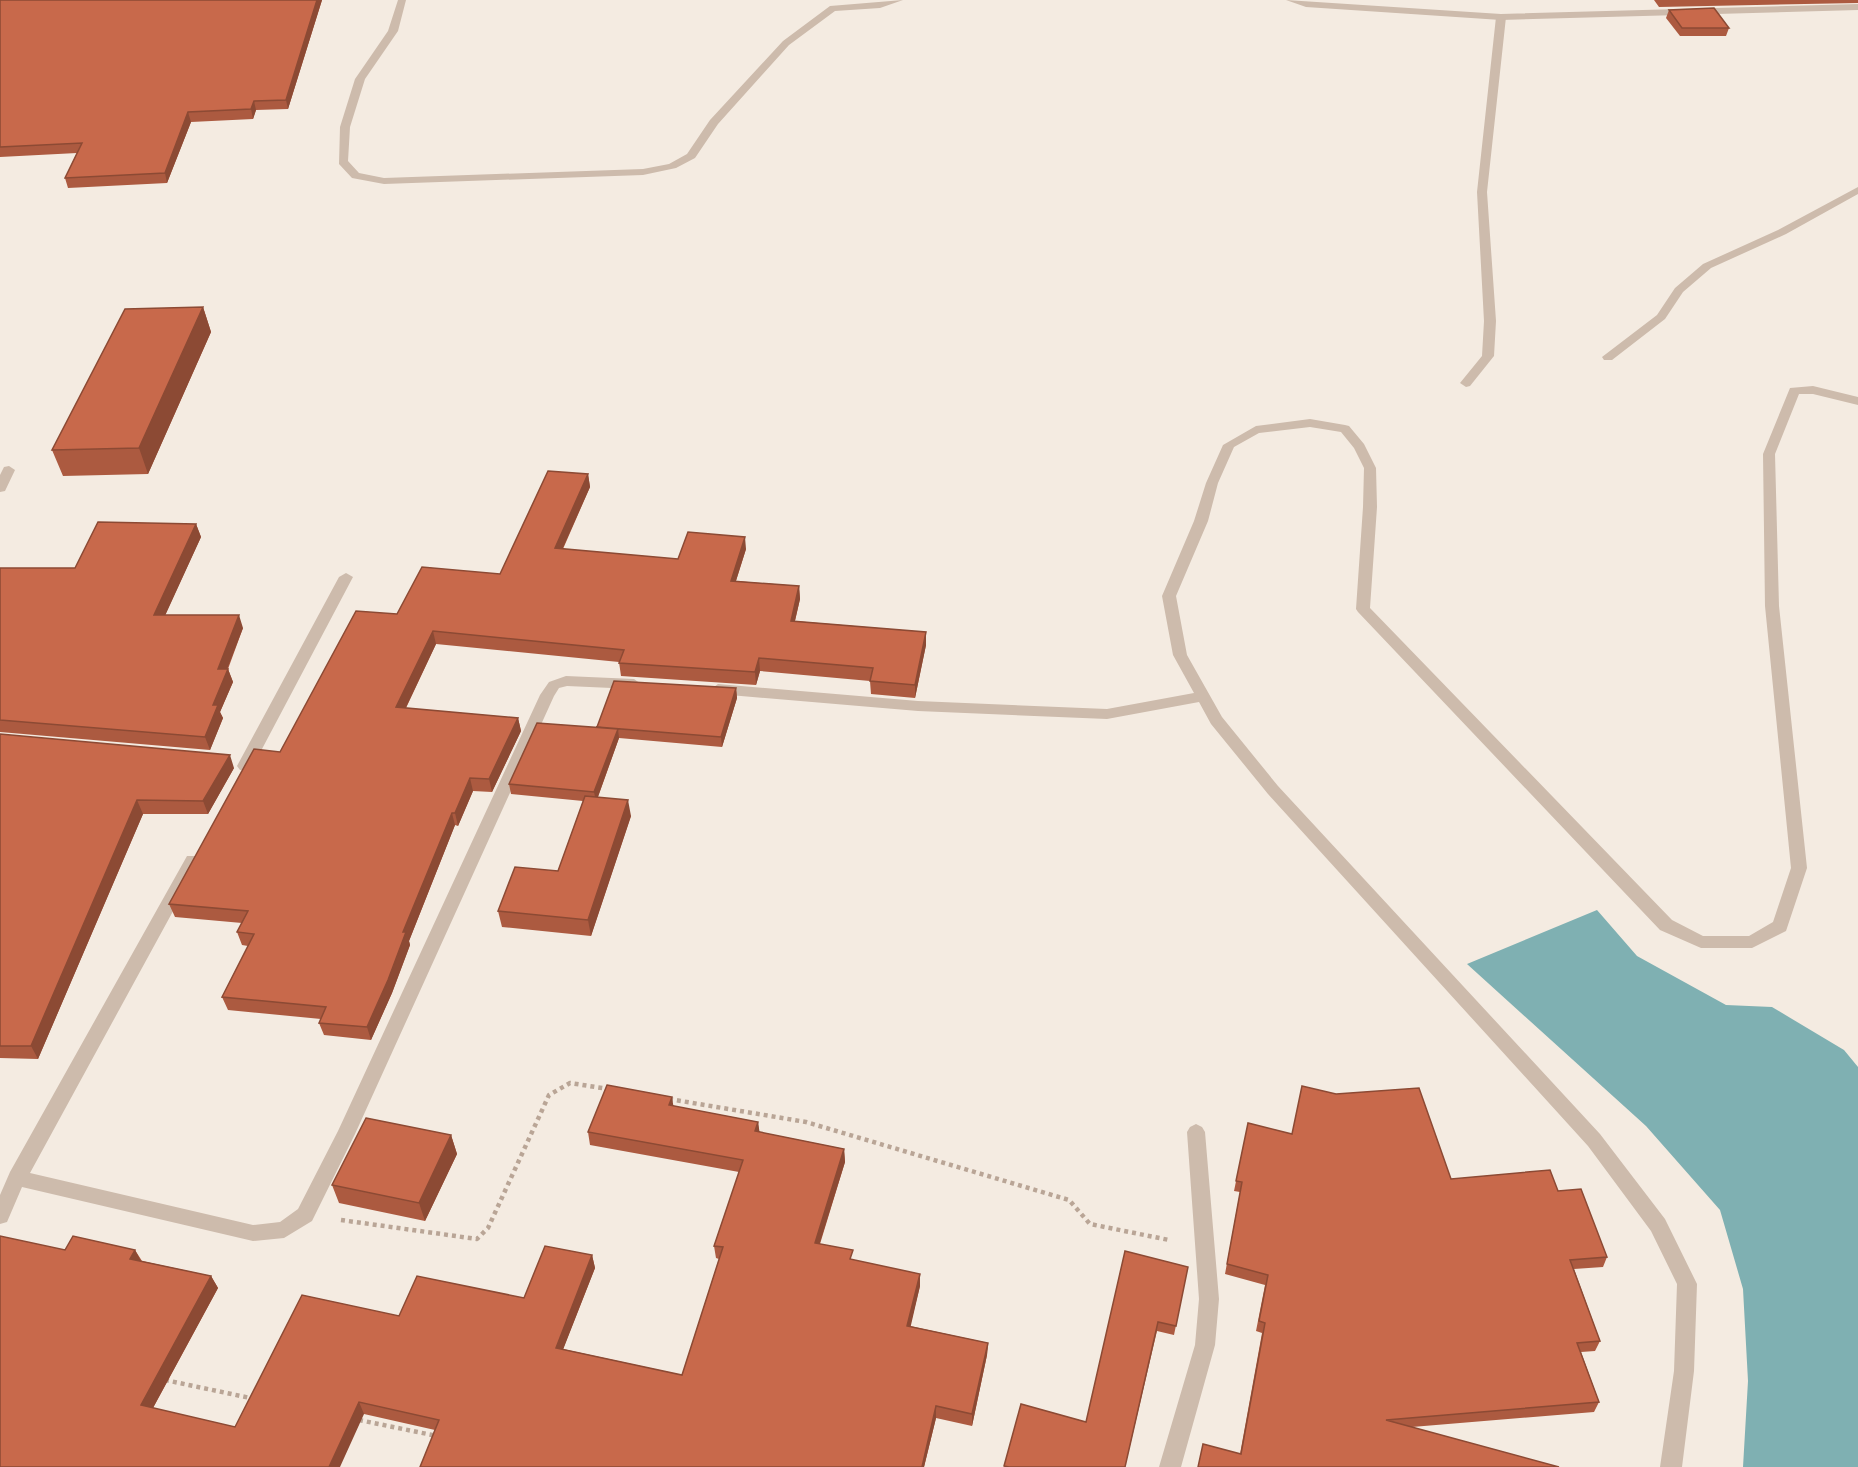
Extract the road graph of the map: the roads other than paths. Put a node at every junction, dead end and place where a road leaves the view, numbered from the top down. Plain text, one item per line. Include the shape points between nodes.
1 (402, 0) edge
2 (899, 0) edge
3 (1290, 0) edge
4 (1858, 7) edge
5 (1501, 17) junction
6 (1858, 190) edge
7 (1608, 357) dead end
8 (1466, 383) dead end
9 (1858, 400) edge
10 (9, 470) dead end
11 (0, 488) edge
12 (346, 577) dead end
13 (654, 685) edge
14 (701, 688) edge
15 (1203, 696) junction
16 (236, 782) edge
17 (202, 845) edge
18 (1196, 1132) dead end
19 (17, 1178) junction
20 (0, 1216) edge
21 (1170, 1467) edge
22 (1671, 1467) edge

1 - 2 street via 393,31 360,79 345,127 343,162 356,176 384,181 643,172 672,166 691,156 714,122 786,42 833,8
3 - 5 street
4 - 5 street
5 - 8 street via 1482,192 1490,321 1488,356
6 - 7 street via 1782,232 1707,266 1679,290 1661,317
9 - 15 street via 1813,390 1794,391 1768,454 1772,606 1799,868 1780,926 1752,942 1701,942 1666,925 1363,609 1370,468 1345,429 1310,423 1256,430 1229,445 1212,483 1202,521 1168,596 1180,655
10 - 11 street
12 - 16 street via 242,761
13 - 19 street via 566,681 554,685 547,695 305,1215 284,1230 252,1233
14 - 15 street via 918,706 1107,714
15 - 22 street via 1216,720 1273,790 1594,1140 1658,1225 1687,1284 1684,1371
17 - 19 street
18 - 21 street via 1209,1299 1206,1346
19 - 20 street

